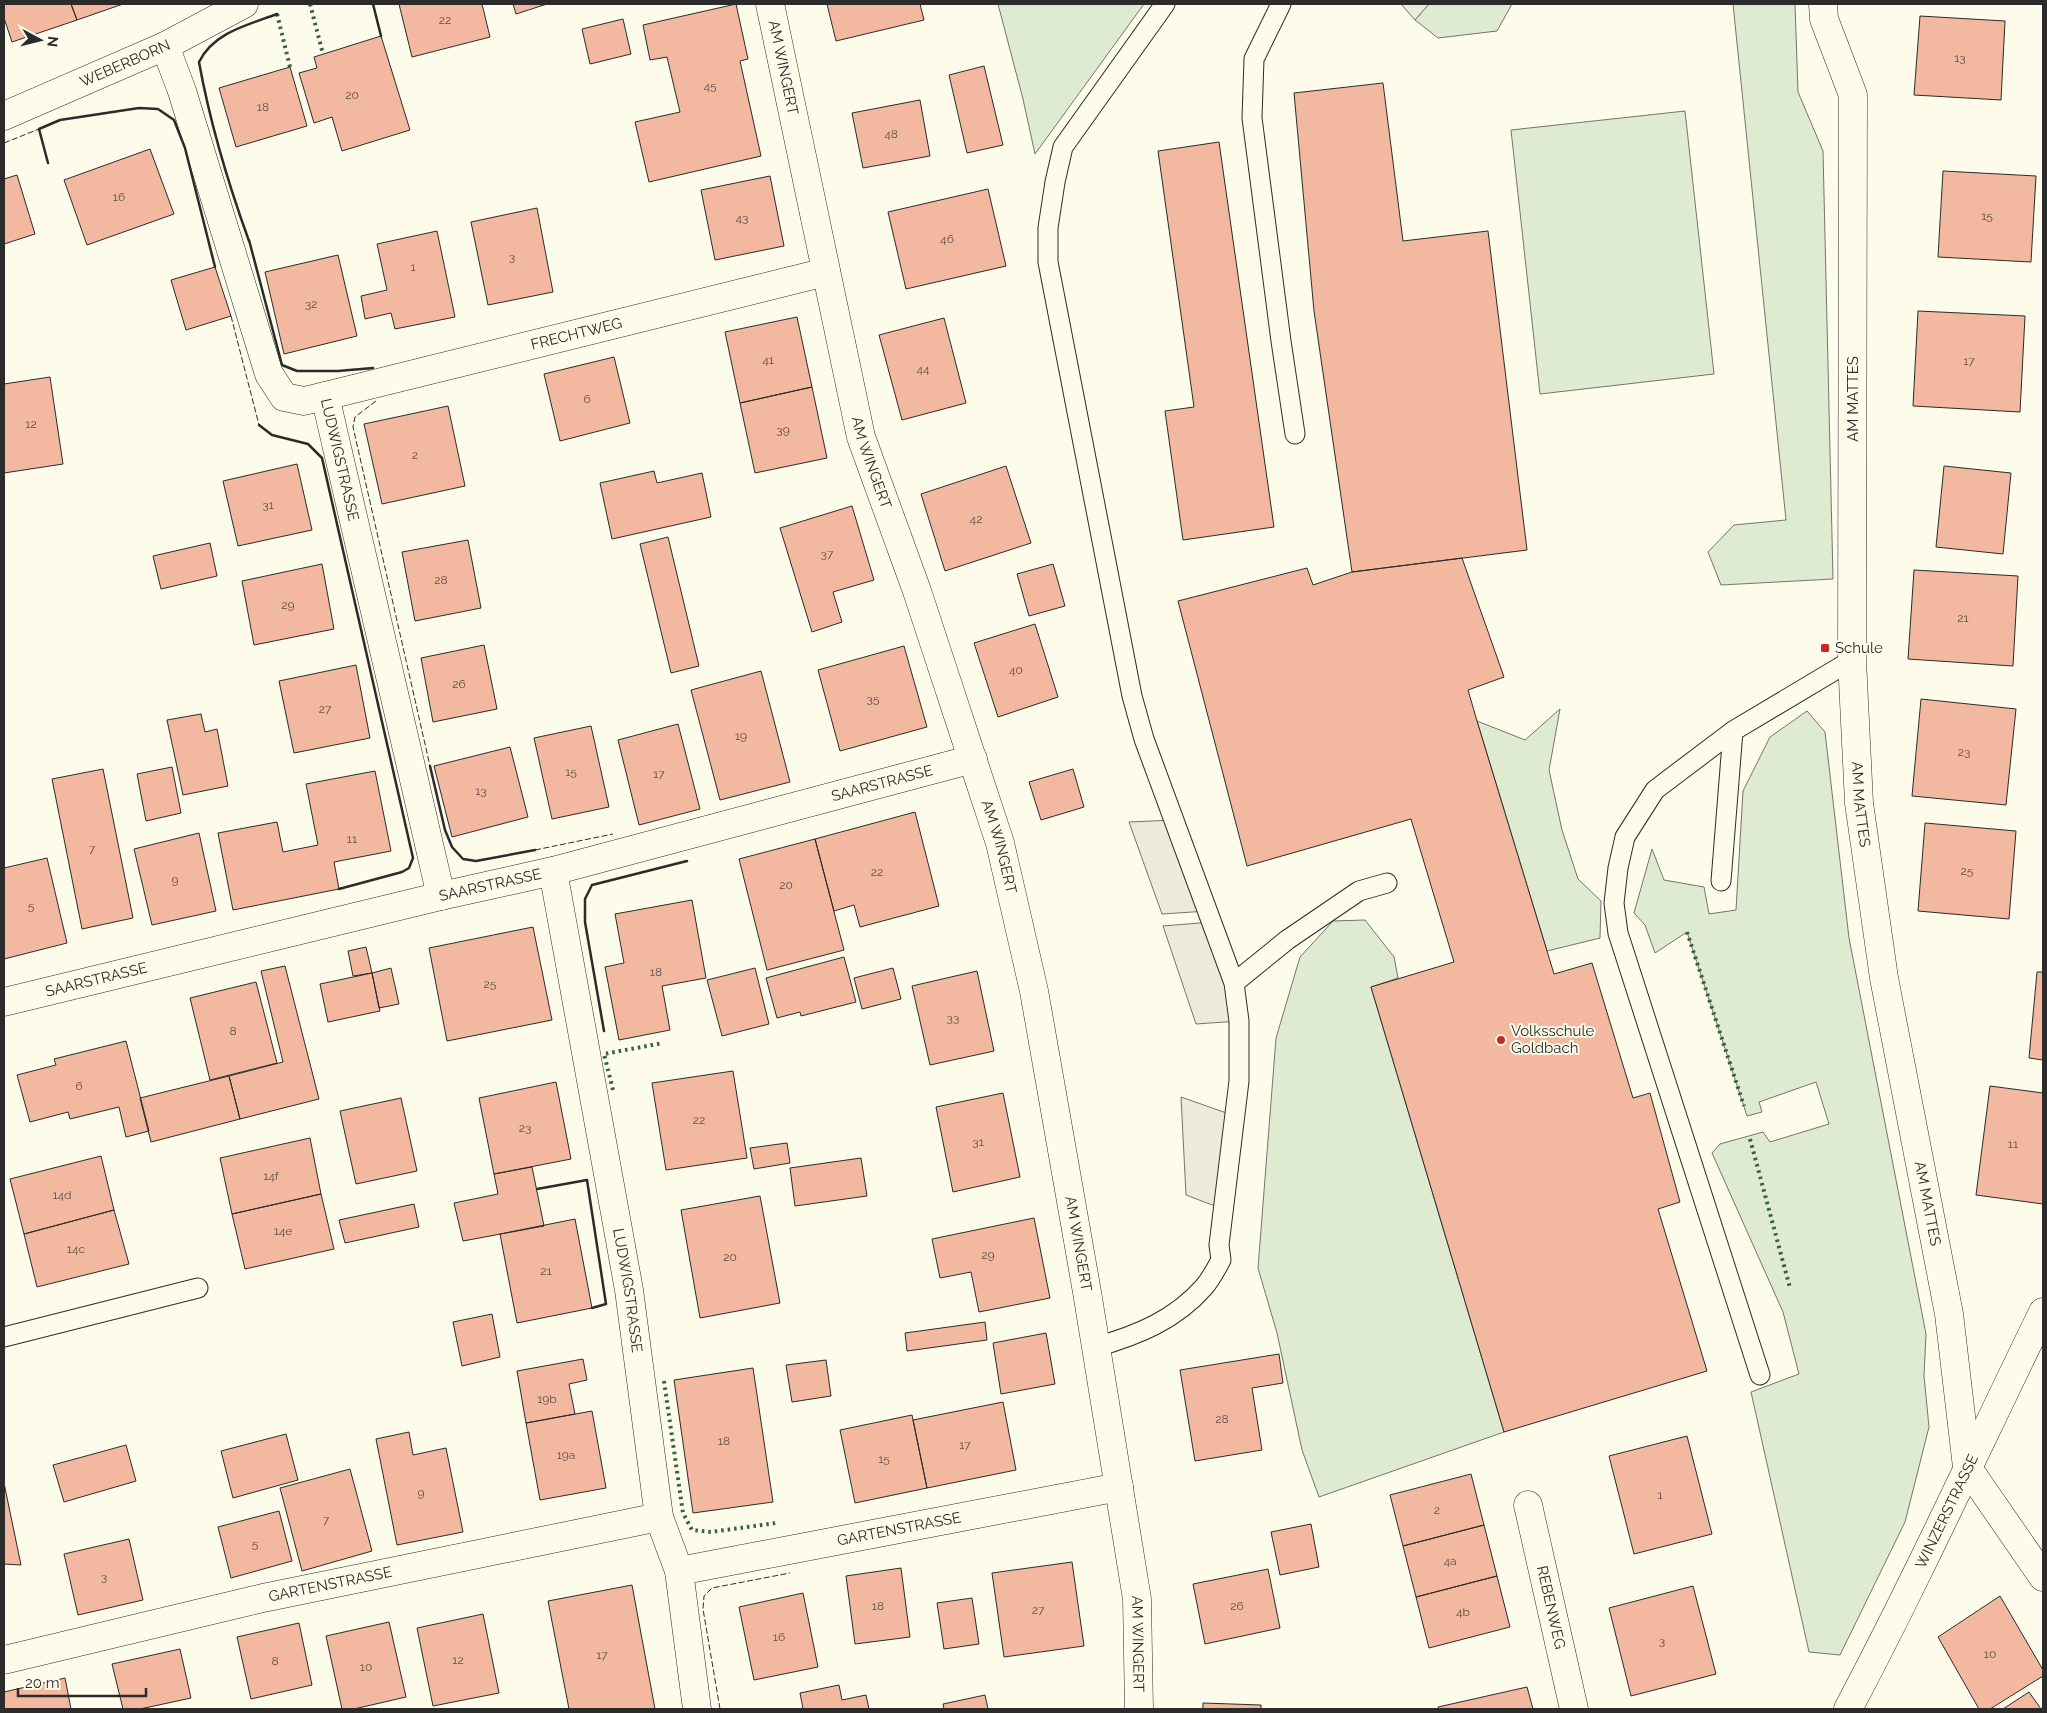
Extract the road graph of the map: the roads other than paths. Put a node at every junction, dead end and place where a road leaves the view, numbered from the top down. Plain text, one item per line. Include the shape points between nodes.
1 (244, 4) edge
2 (770, 4) edge
3 (1165, 4) edge
4 (1281, 4) edge
5 (1823, 4) edge
6 (164, 46) junction
7 (4, 116) edge
8 (826, 272) junction
9 (325, 396) junction
10 (1295, 434) dead end
11 (1852, 660) junction
12 (1733, 731) junction
13 (973, 759) junction
14 (553, 870) junction
15 (1720, 881) dead end
16 (1387, 883) dead end
17 (441, 896) junction
18 (1234, 983) junction
19 (4, 1002) edge
20 (198, 1288) dead end
21 (2043, 1312) edge
22 (4, 1337) edge
23 (1096, 1347) junction
24 (1760, 1375) dead end
25 (1967, 1467) junction
26 (1119, 1487) junction
27 (1528, 1505) dead end
28 (659, 1517) junction
29 (679, 1571) junction
30 (2043, 1577) edge
31 (4, 1660) edge
32 (697, 1709) edge
33 (1139, 1709) edge
34 (1574, 1709) edge
35 (1848, 1709) edge

1 - 6 street, WEBERBORN
2 - 8 street, AM WINGERT
3 - 18 lane via 1063,147 1048,228 1048,262 1132,696 1144,739
4 - 10 lane via 1254,59 1252,118
5 - 11 street, AM MATTES via 1824,19 1854,96
6 - 7 street, WEBERBORN
6 - 9 street, LUDWIGSTRASSE via 182,91 268,374 284,396 304,401
8 - 9 street, FRECHTWEG
8 - 13 street, AM WINGERT via 860,436
9 - 17 street, LUDWIGSTRASSE
11 - 12 lane
11 - 25 street, AM MATTES via 1859,802 1872,900 1884,978 1950,1314
12 - 15 lane
12 - 24 lane via 1655,790 1625,837 1614,903 1618,933
13 - 14 street, SAARSTRASSE
13 - 23 street, AM WINGERT via 1000,843 1034,991
14 - 17 street, SAARSTRASSE
14 - 28 street, LUDWIGSTRASSE via 630,1290
16 - 18 lane via 1359,891 1287,940
17 - 19 street, SAARSTRASSE
18 - 23 lane via 1239,1020 1239,1081 1219,1244 1221,1260 1205,1286 1181,1308 1130,1337
20 - 22 lane
21 - 25 street, WINZERSTRASSE
23 - 26 street, AM WINGERT
25 - 30 street, AM MATTES
25 - 35 street, WINZERSTRASSE via 1901,1609
26 - 29 street, GARTENSTRASSE
26 - 33 street, AM WINGERT via 1137,1599
27 - 34 street, REBENWEG
28 - 29 street, LUDWIGSTRASSE
28 - 31 street, GARTENSTRASSE via 263,1598
29 - 32 street, LUDWIGSTRASSE

